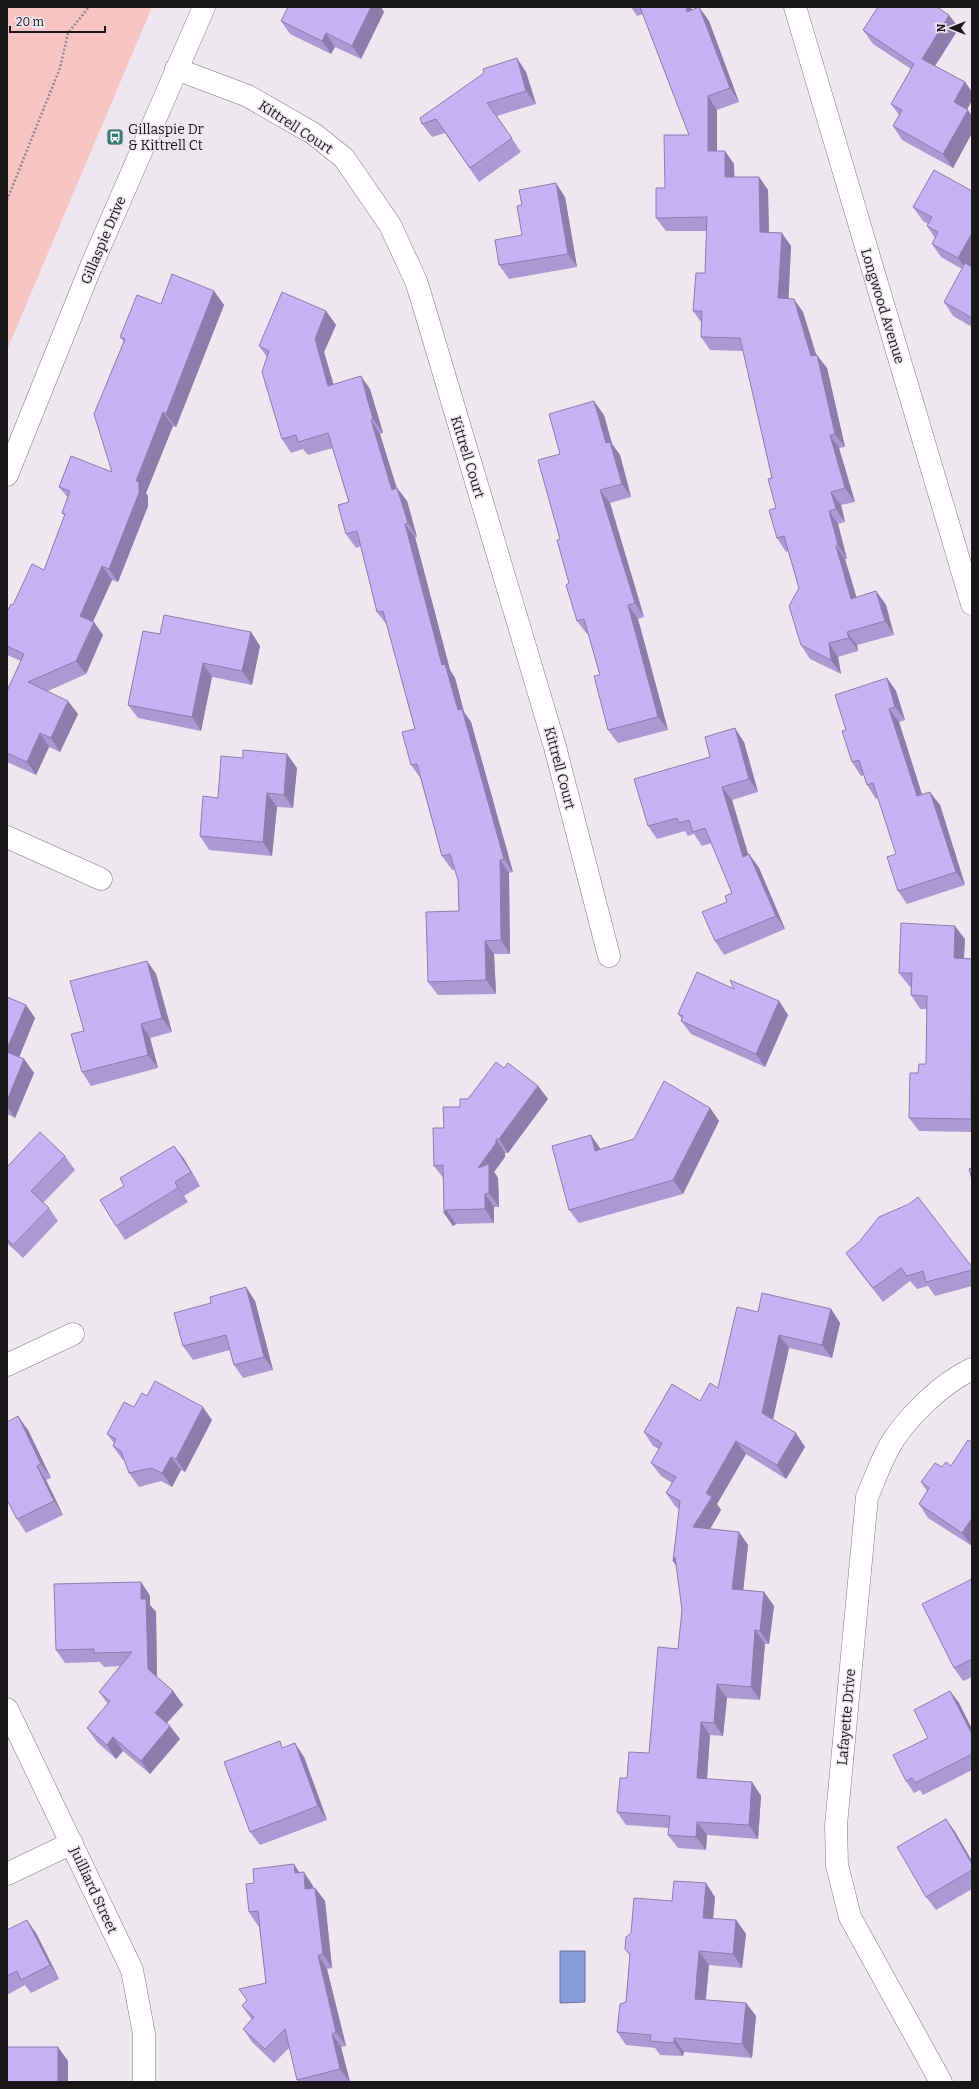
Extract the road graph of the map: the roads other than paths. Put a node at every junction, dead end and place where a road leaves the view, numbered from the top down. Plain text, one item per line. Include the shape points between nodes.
1 (204, 7) edge
2 (795, 7) edge
3 (176, 69) junction
4 (7, 475) edge
5 (972, 604) edge
6 (7, 838) edge
7 (101, 879) dead end
8 (609, 956) dead end
9 (73, 1334) dead end
10 (7, 1365) edge
11 (972, 1369) edge
12 (7, 1709) edge
13 (72, 1843) junction
14 (7, 1874) edge
15 (144, 2082) edge
16 (941, 2082) edge

1 - 3 street, Gillaspie Drive
2 - 5 street, Longwood Avenue
3 - 4 street, Gillaspie Drive via 88,274
3 - 8 street, Kittrell Court via 248,96 314,134 344,158 390,225 416,281 555,747
6 - 7 street
9 - 10 street
11 - 16 street, Lafayette Drive via 956,1376 918,1409 889,1448 867,1497 836,1826 837,1865 850,1917
12 - 13 street, Juilliard Street
13 - 14 street
13 - 15 street, Juilliard Street via 132,1970 144,2034

